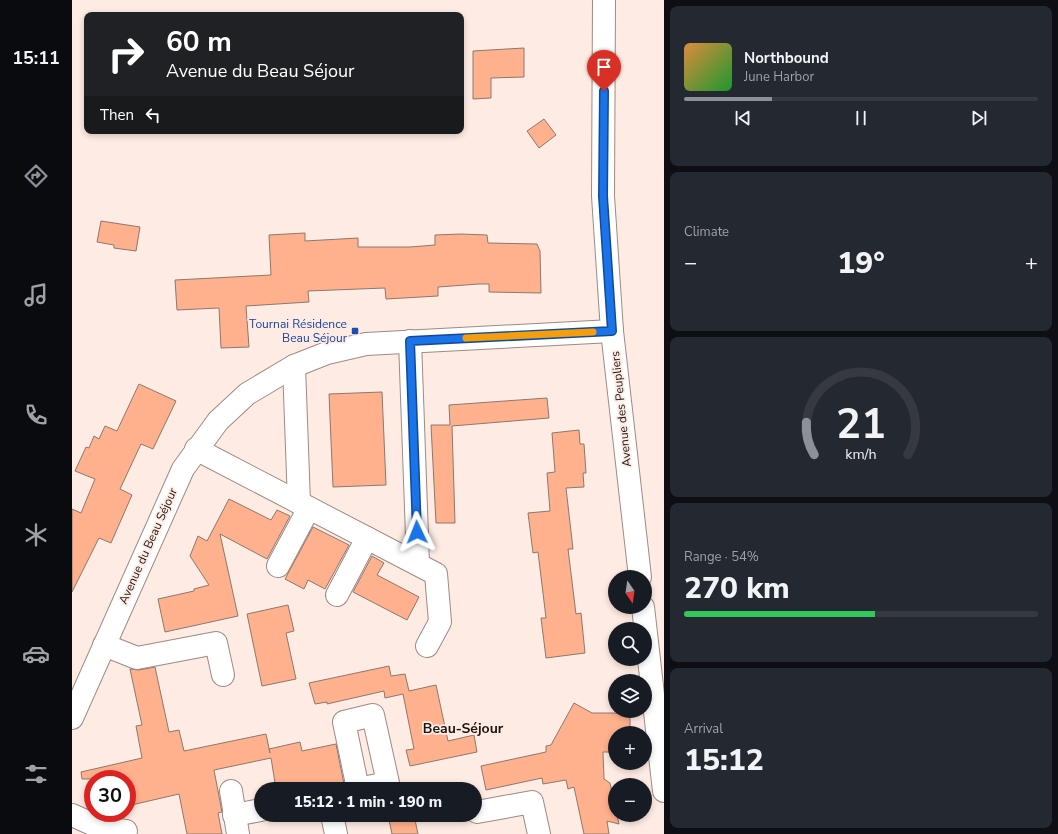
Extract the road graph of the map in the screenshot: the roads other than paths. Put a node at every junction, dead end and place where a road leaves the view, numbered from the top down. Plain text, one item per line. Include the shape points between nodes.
1 (604, 0) edge
2 (612, 331) junction
3 (410, 341) junction
4 (294, 366) junction
5 (196, 449) junction
6 (304, 505) junction
7 (367, 538) junction
8 (418, 564) junction
9 (278, 566) dead end
10 (639, 570) edge
11 (337, 596) dead end
12 (644, 614) edge
13 (104, 645) junction
14 (427, 646) dead end
15 (223, 675) dead end
16 (72, 718) edge
17 (231, 790) dead end
18 (664, 791) edge
19 (482, 811) edge
20 (254, 814) edge
21 (72, 815) edge
22 (333, 822) edge
23 (236, 825) edge
24 (126, 831) dead end
25 (336, 834) edge
26 (539, 834) edge

1 - 2 street, Avenue des Peupliers via 603,196
2 - 3 street, Avenue du Beau Séjour
2 - 10 street, Avenue des Peupliers
3 - 4 street, Avenue du Beau Séjour via 366,344 327,353
3 - 8 street
4 - 5 street, Avenue du Beau Séjour via 247,394 218,421
4 - 6 street
5 - 6 street
5 - 13 street, Avenue du Beau Séjour via 183,469
6 - 7 street
6 - 9 street
7 - 8 street
7 - 11 street
8 - 14 street via 436,574 440,622
12 - 18 street
13 - 15 street via 137,658 216,643
13 - 16 street, Avenue du Beau Séjour
17 - 23 street
19 - 26 street via 532,802
20 - 23 street
21 - 24 street via 101,828
22 - 25 street

